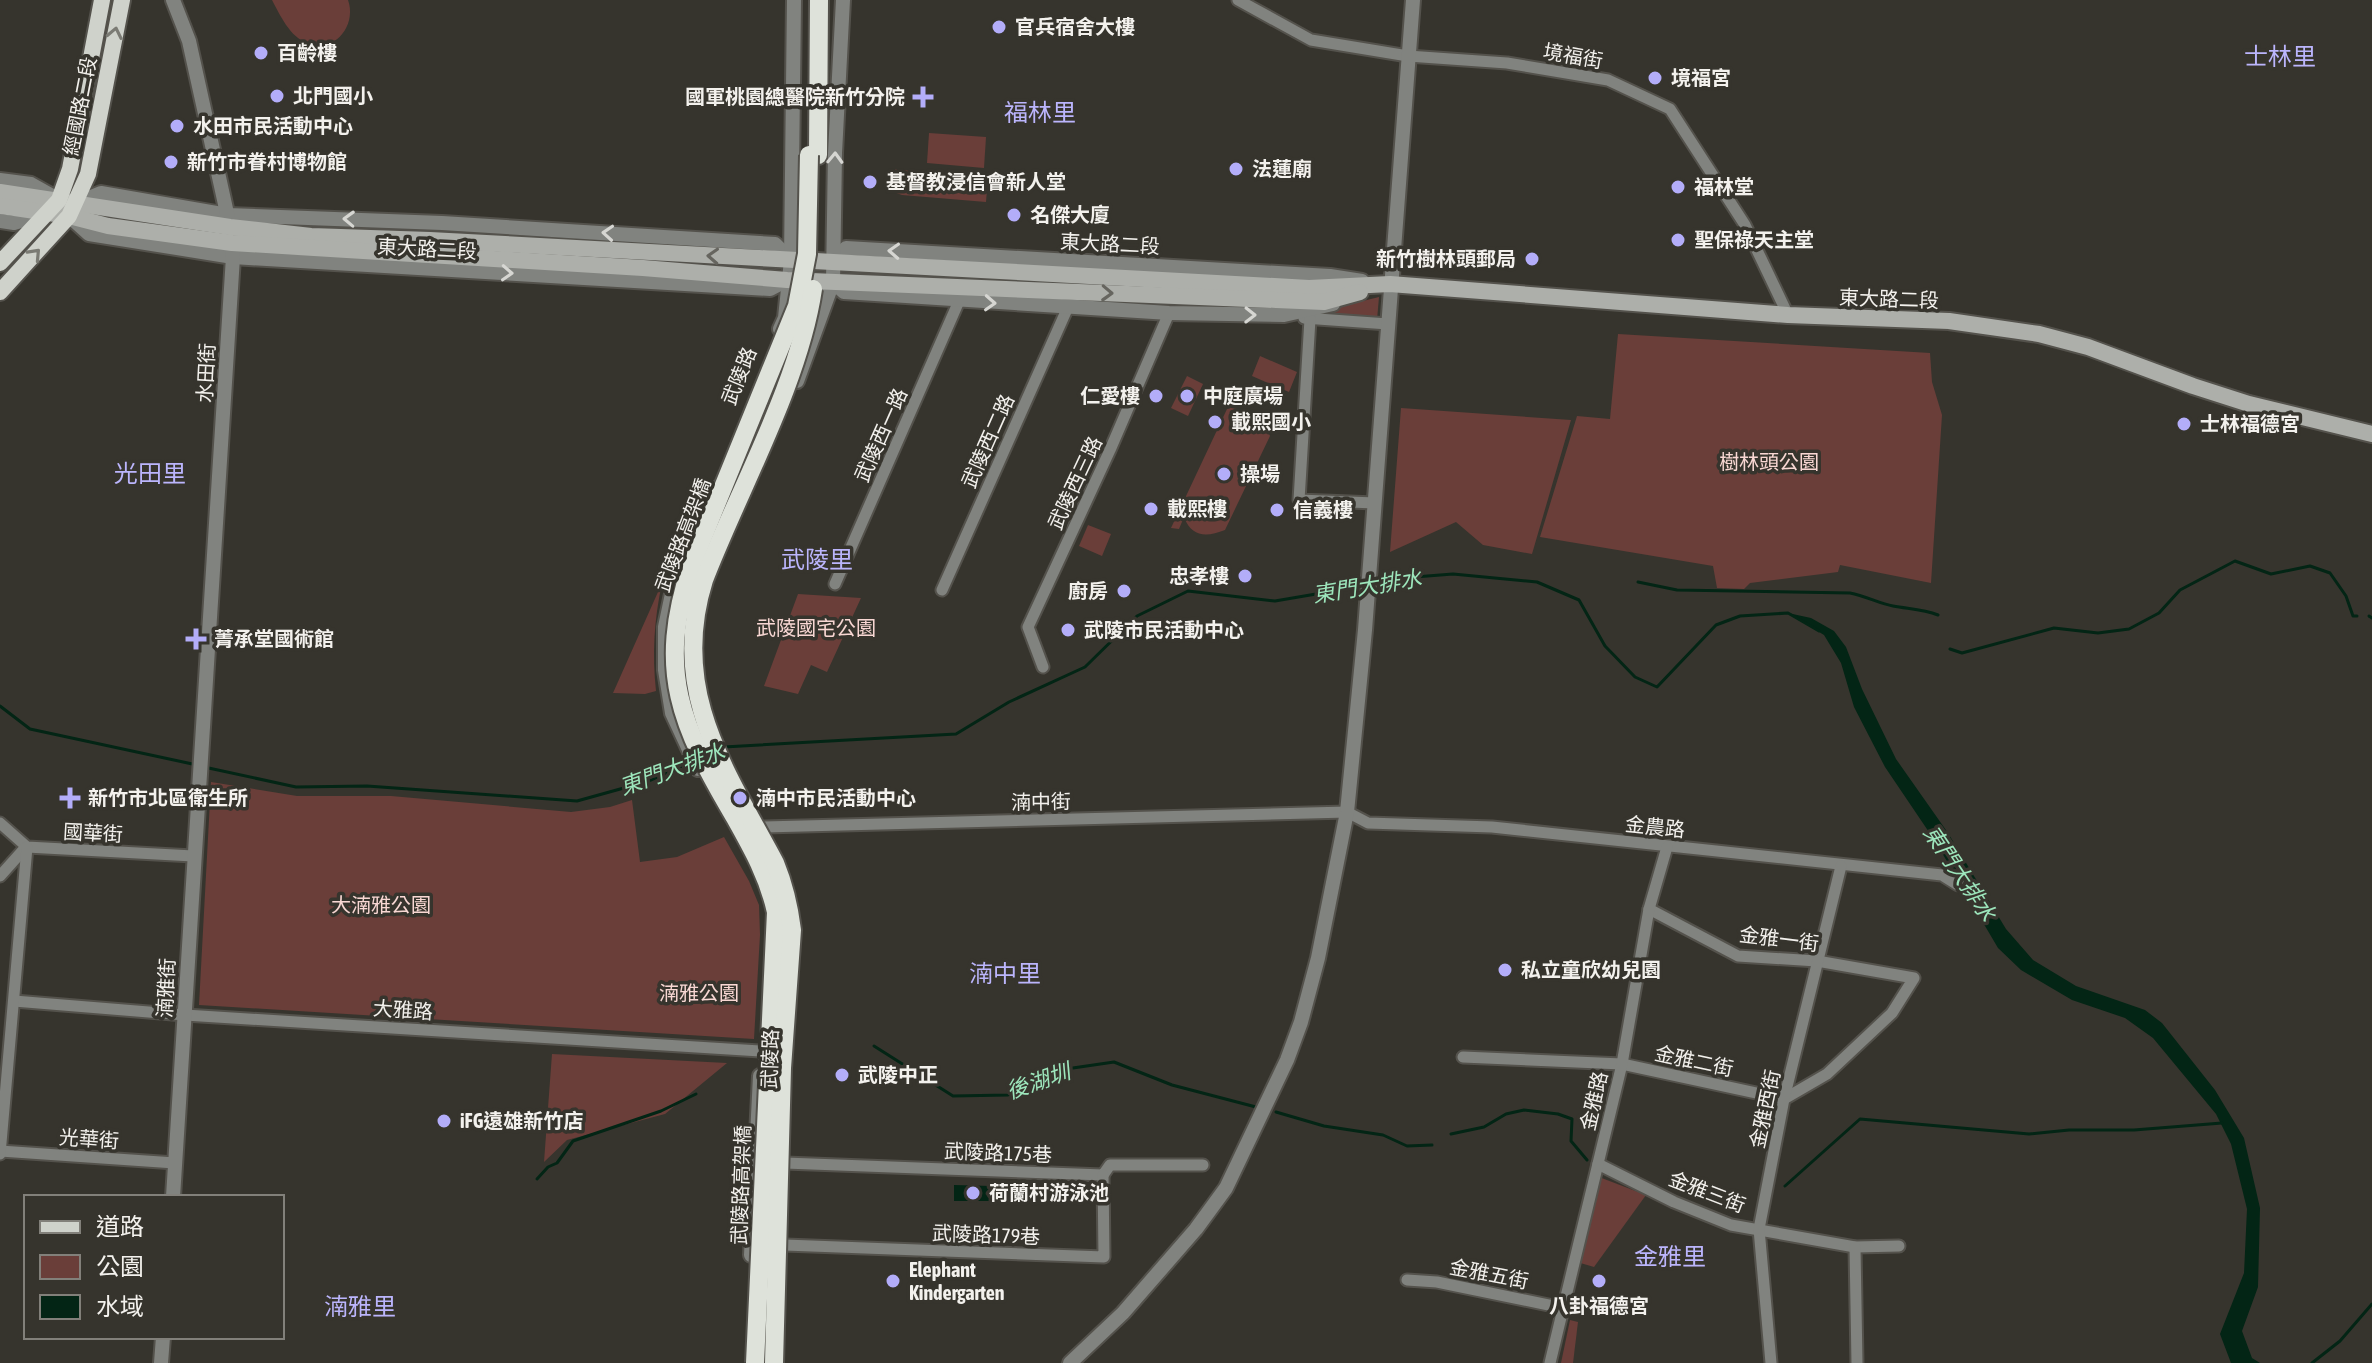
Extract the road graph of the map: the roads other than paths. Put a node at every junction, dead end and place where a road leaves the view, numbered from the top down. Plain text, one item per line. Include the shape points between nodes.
1 (102, 0) edge
2 (122, 0) edge
3 (173, 0) edge
4 (794, 0) edge
5 (810, 0) edge
6 (819, 0) edge
7 (843, 0) edge
8 (1238, 0) edge
9 (1413, 0) edge
10 (1408, 56) junction
11 (813, 155) junction
12 (0, 180) edge
13 (0, 192) edge
14 (0, 206) edge
15 (54, 207) junction
16 (73, 210) junction
17 (0, 221) edge
18 (231, 236) junction
19 (791, 260) junction
20 (0, 263) edge
21 (834, 264) junction
22 (787, 280) junction
23 (833, 282) junction
24 (1390, 284) junction
25 (0, 292) edge
26 (959, 301) junction
27 (1068, 307) junction
28 (1169, 313) junction
29 (1284, 315) junction
30 (1788, 315) junction
31 (1310, 319) junction
32 (1388, 324) junction
33 (739, 429) junction
34 (775, 433) junction
35 (2372, 434) edge
36 (740, 472) junction
37 (1375, 503) junction
38 (835, 584) dead end
39 (942, 590) dead end
40 (1043, 667) dead end
41 (711, 712) junction
42 (676, 717) junction
43 (200, 781) joint
44 (1347, 812) junction
45 (0, 823) edge
46 (750, 831) junction
47 (27, 847) junction
48 (1667, 847) junction
49 (760, 849) junction
50 (193, 856) junction
51 (1841, 866) junction
52 (0, 876) edge
53 (1958, 885) dead end
54 (1649, 909) junction
55 (1817, 961) junction
56 (14, 1001) junction
57 (185, 1015) junction
58 (761, 1050) junction
59 (789, 1055) junction
60 (1463, 1057) dead end
61 (1622, 1064) junction
62 (759, 1078) junction
63 (789, 1079) junction
64 (1784, 1099) junction
65 (772, 1128) junction
66 (0, 1152) edge
67 (175, 1163) junction
68 (785, 1163) junction
69 (1598, 1164) junction
70 (1203, 1165) dead end
71 (1103, 1175) junction
72 (173, 1195) edge
73 (1759, 1229) junction
74 (785, 1245) junction
75 (1899, 1246) dead end
76 (1855, 1247) junction
77 (1407, 1280) dead end
78 (1563, 1308) junction
79 (163, 1339) edge
80 (765, 1362) edge
81 (161, 1363) edge
82 (1070, 1363) edge
83 (1550, 1363) edge
84 (1771, 1363) edge
85 (1857, 1363) edge

1 - 15 main road, 經國路二段 via 70,169
16 -> 2 main road, 經國路二段 via 88,174
3 - 18 street, 水田街 via 189,41
4 - 19 street, 武陵路
5 - 11 highway, 武陵路高架橋
6 - 11 highway, 武陵路高架橋
21 -> 7 street
8 - 10 street, 境福街 via 1311,40
9 - 10 street
10 - 24 street
10 - 30 street, 境福街 via 1507,63 1608,80 1670,109 1745,225
11 - 49 highway, 武陵路高架橋, bridge via 807,254 797,306 691,566 674,642 682,715 695,746
12 - 15 street, 東大路二段 via 31,184
13 - 15 main road, 東大路二段
14 - 15 main road, 東大路二段
15 - 16 main road, 東大路二段
15 - 17 street, 東大路二段 via 14,223
15 - 20 main road
16 - 18 main road, 東大路二段 via 108,226
16 - 18 street, 東大路二段 via 101,193
25 -> 16 main road
19 -> 18 main road, 東大路二段 via 430,240
18 -> 22 main road, 東大路二段
18 - 43 street, 水田街
19 - 21 main road, 東大路二段
19 - 22 street, 武陵路
21 - 23 street
24 -> 21 main road, 東大路二段 via 1309,288
22 - 23 main road, 東大路二段
22 - 33 street, 武陵路 via 785,318
23 -> 24 main road, 東大路二段 via 1324,302
23 - 26 street, 東大路二段 via 844,292
23 - 34 street
24 - 29 street, 東大路二段
24 - 30 main road, 東大路二段
24 - 32 street
26 -> 27 street, 東大路二段
26 - 38 street, 武陵西一路
27 - 28 street, 東大路二段
27 - 39 street, 武陵西二路
28 -> 29 street, 東大路二段
28 - 40 street, 武陵西三路 via 1028,627
29 - 31 street, 東大路二段
30 - 35 main road, 東大路二段 via 1949,321 2039,334 2249,404
31 - 32 street, 東大路二段
31 - 37 street via 1299,500
32 - 37 street
33 - 36 highway
33 - 42 street, 武陵路 via 670,599 664,650
34 - 36 highway
34 - 41 street via 709,592 702,650
36 - 49 highway, bridge via 701,562 688,604 683,653 700,739
37 - 44 street
41 - 42 street
41 - 46 street, 武陵路 via 735,770
42 - 46 street, 武陵路
43 - 50 street, 湳雅街
44 - 46 street, 湳中街
44 - 48 street, 金農路 via 1368,823 1492,827
44 - 82 street via 1301,1022 1226,1188 1123,1313
45 - 47 street
46 - 58 street, 武陵路 via 770,920
46 - 59 street, 武陵路 via 789,881 798,929
47 - 50 street, 國華街
47 - 52 street
47 - 56 street
48 - 51 street, 金農路
48 - 54 street, 金雅路
49 - 80 highway, 武陵路高架橋, bridge via 777,933 765,1129
50 - 57 street, 湳雅街
51 - 53 street, 金農路 via 1942,875
51 - 55 street, 金雅西街
54 - 55 street, 金雅一街 via 1738,956
54 - 61 street, 金雅路
55 - 64 street, 金雅西街
55 - 64 street, 金雅一街 via 1914,978 1892,1013 1827,1074
56 - 57 street, 大雅路
56 - 66 street
57 - 58 street, 大雅路
57 - 67 street, 湳雅街
58 - 59 street, 大雅路
58 - 62 street, 武陵路
59 - 63 street, 武陵路
60 - 61 street, 金雅二街
61 - 64 street, 金雅二街
61 - 69 street, 金雅路
62 - 65 highway
62 - 80 street, 武陵路
63 - 65 highway
63 - 68 street, 武陵路
64 - 73 street, 金雅西街
65 - 80 highway
66 - 67 street, 光華街
67 - 72 street, 湳雅街
68 - 71 street, 武陵路175巷
68 - 74 street, 武陵路
69 - 73 street, 金雅三街 via 1674,1202 1731,1225
69 - 78 street, 金雅路
70 - 71 street, 武陵路175巷 via 1110,1165
71 - 74 street, 武陵路179巷 via 1104,1257
73 - 76 street, 金雅三街
73 - 84 street, 金雅西街
74 - 80 street, 武陵路
75 - 76 street, 金雅三街
76 - 85 street
77 - 78 street, 金雅五街
78 - 83 street, 金雅路
79 - 81 street

